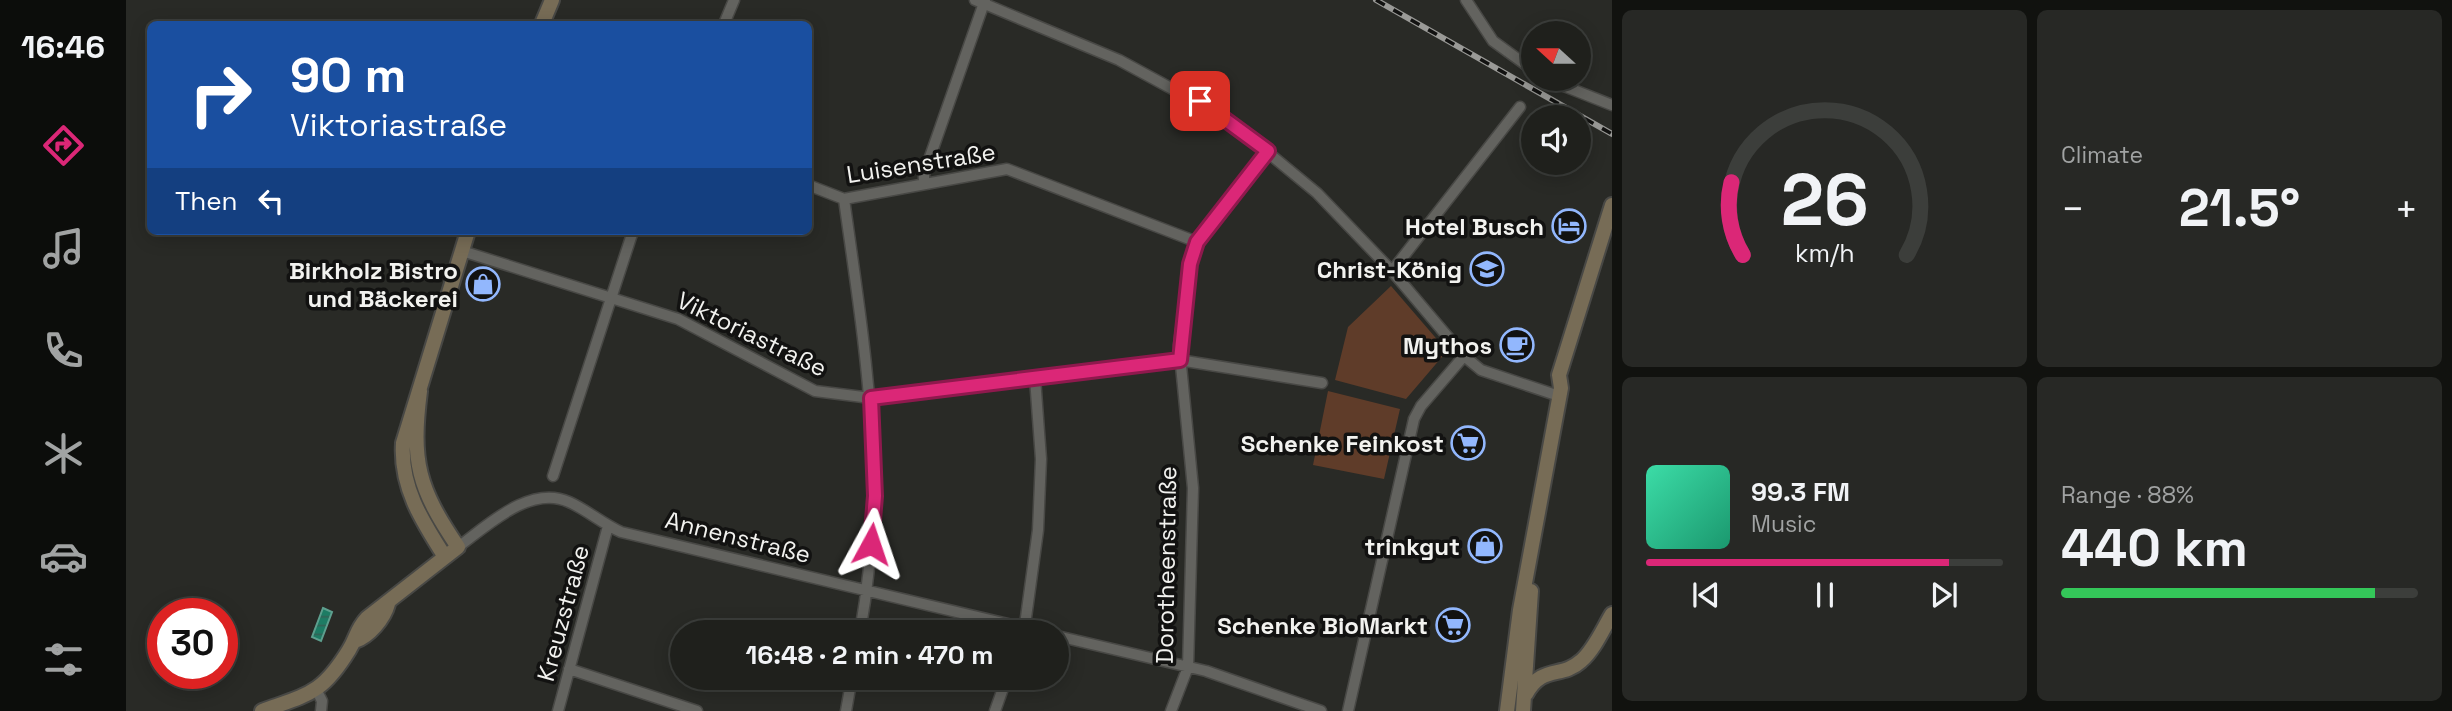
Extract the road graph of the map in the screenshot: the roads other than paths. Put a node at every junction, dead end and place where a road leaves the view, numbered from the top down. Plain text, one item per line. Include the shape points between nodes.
1 (552, 0) edge
2 (734, 0) edge
3 (1465, 0) edge
4 (981, 1) edge
5 (543, 21) edge
6 (725, 21) edge
7 (1521, 61) edge
8 (1576, 91) edge
9 (1612, 105) edge
10 (1520, 107) dead end
11 (1268, 151) junction
12 (924, 183) junction
13 (812, 187) edge
14 (844, 199) junction
15 (1612, 205) edge
16 (467, 235) edge
17 (632, 235) edge
18 (1197, 242) junction
19 (462, 251) junction
20 (1392, 271) junction
21 (611, 297) junction
22 (1464, 356) junction
23 (1180, 360) junction
24 (1035, 378) junction
25 (1322, 383) dead end
26 (420, 391) junction
27 (1560, 392) junction
28 (871, 398) junction
29 (553, 476) dead end
30 (608, 526) junction
31 (1536, 531) junction
32 (458, 547) junction
33 (445, 557) junction
34 (867, 592) junction
35 (1612, 614) edge
36 (862, 620) edge
37 (983, 620) edge
38 (1026, 620) edge
39 (1069, 639) edge
40 (1188, 667) junction
41 (569, 669) junction
42 (850, 690) edge
43 (1002, 690) edge
44 (317, 691) junction
45 (1525, 696) junction
46 (262, 711) edge
47 (321, 711) edge
48 (558, 711) edge
49 (696, 711) edge
50 (846, 711) edge
51 (995, 711) edge
52 (1171, 711) edge
53 (1321, 711) edge
54 (1348, 711) edge
55 (1507, 711) edge
56 (1522, 711) edge

1 - 5 street
2 - 6 street
3 - 7 street via 1493,41
4 - 11 street via 1119,60 1200,101
4 - 12 street
8 - 9 street
10 - 20 street
11 - 18 street, Dorotheenstraße
11 - 20 street via 1317,193
12 - 14 street, Luisenstraße
12 - 18 street, Luisenstraße via 1006,169
13 - 14 street, Luisenstraße
14 - 28 street
15 - 27 street via 1573,334 1575,349 1568,377
16 - 19 street
17 - 21 street
18 - 23 street, Dorotheenstraße via 1190,264
19 - 21 street, Viktoriastraße
19 - 26 street
20 - 22 street
21 - 28 street, Viktoriastraße via 678,319 803,387 830,395
21 - 29 street
22 - 27 street via 1499,378
22 - 54 street via 1414,419
23 - 24 street, Viktoriastraße
23 - 25 street, Viktoriastraße
23 - 40 street, Dorotheenstraße via 1193,488
24 - 28 street, Viktoriastraße
24 - 38 street via 1041,459
26 - 32 street via 415,443 419,470 436,514
26 - 33 street via 403,443 404,474 414,503
27 - 31 street
28 - 34 street via 875,496
30 - 32 street, Annenstraße via 572,503 543,499 506,513
30 - 34 street, Annenstraße
30 - 41 street, Kreuzstraße
31 - 45 street
31 - 55 street
32 - 33 street, Annenstraße
33 - 44 street, Annenstraße via 388,604 377,607 356,630 355,641 334,675
34 - 36 street
34 - 37 street, Annenstraße
35 - 45 street via 1583,660 1542,675
39 - 40 street
40 - 52 street, Dorotheenstraße
40 - 53 street
41 - 48 street, Kreuzstraße
41 - 49 street
42 - 50 street
43 - 51 street
44 - 46 street
44 - 47 street
45 - 56 street

